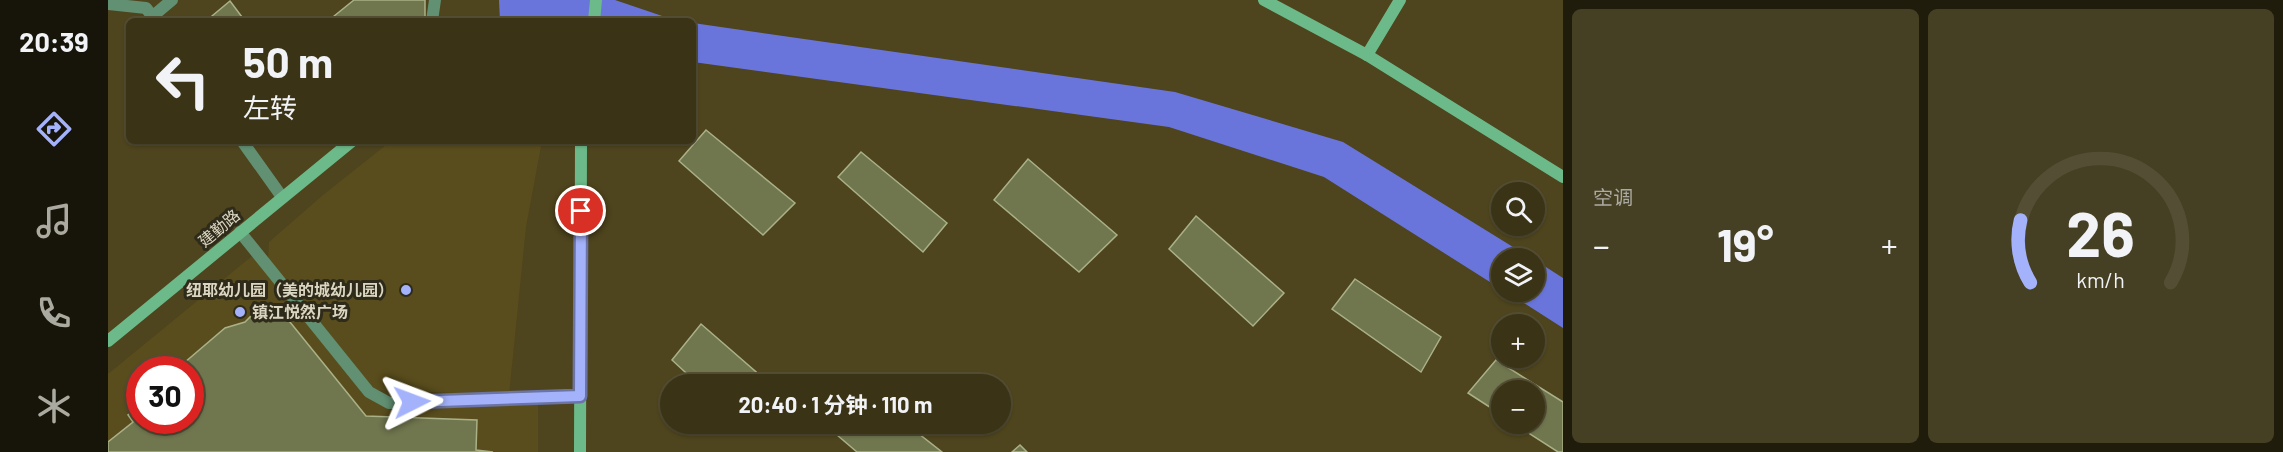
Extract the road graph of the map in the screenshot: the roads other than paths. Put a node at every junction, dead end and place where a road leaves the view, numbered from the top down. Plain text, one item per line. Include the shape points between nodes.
1 (172, 0) edge
2 (435, 0) edge
3 (596, 0) edge
4 (1264, 0) edge
5 (1400, 0) edge
6 (108, 4) edge
7 (149, 11) edge
8 (432, 18) edge
9 (594, 18) edge
10 (1367, 55) junction
11 (244, 144) edge
12 (348, 144) edge
13 (581, 144) edge
14 (1563, 177) edge
15 (282, 197) junction
16 (240, 232) junction
17 (108, 341) edge
18 (580, 396) junction
19 (580, 452) edge

1 - 7 street
2 - 8 street
3 - 9 street
4 - 10 street
5 - 10 street
6 - 7 street
10 - 14 street
11 - 15 street
12 - 15 street, 建勤路
13 - 18 street
15 - 16 street, 建勤路
16 - 17 street, 建勤路
16 - 18 street via 369,392 389,403
18 - 19 street

